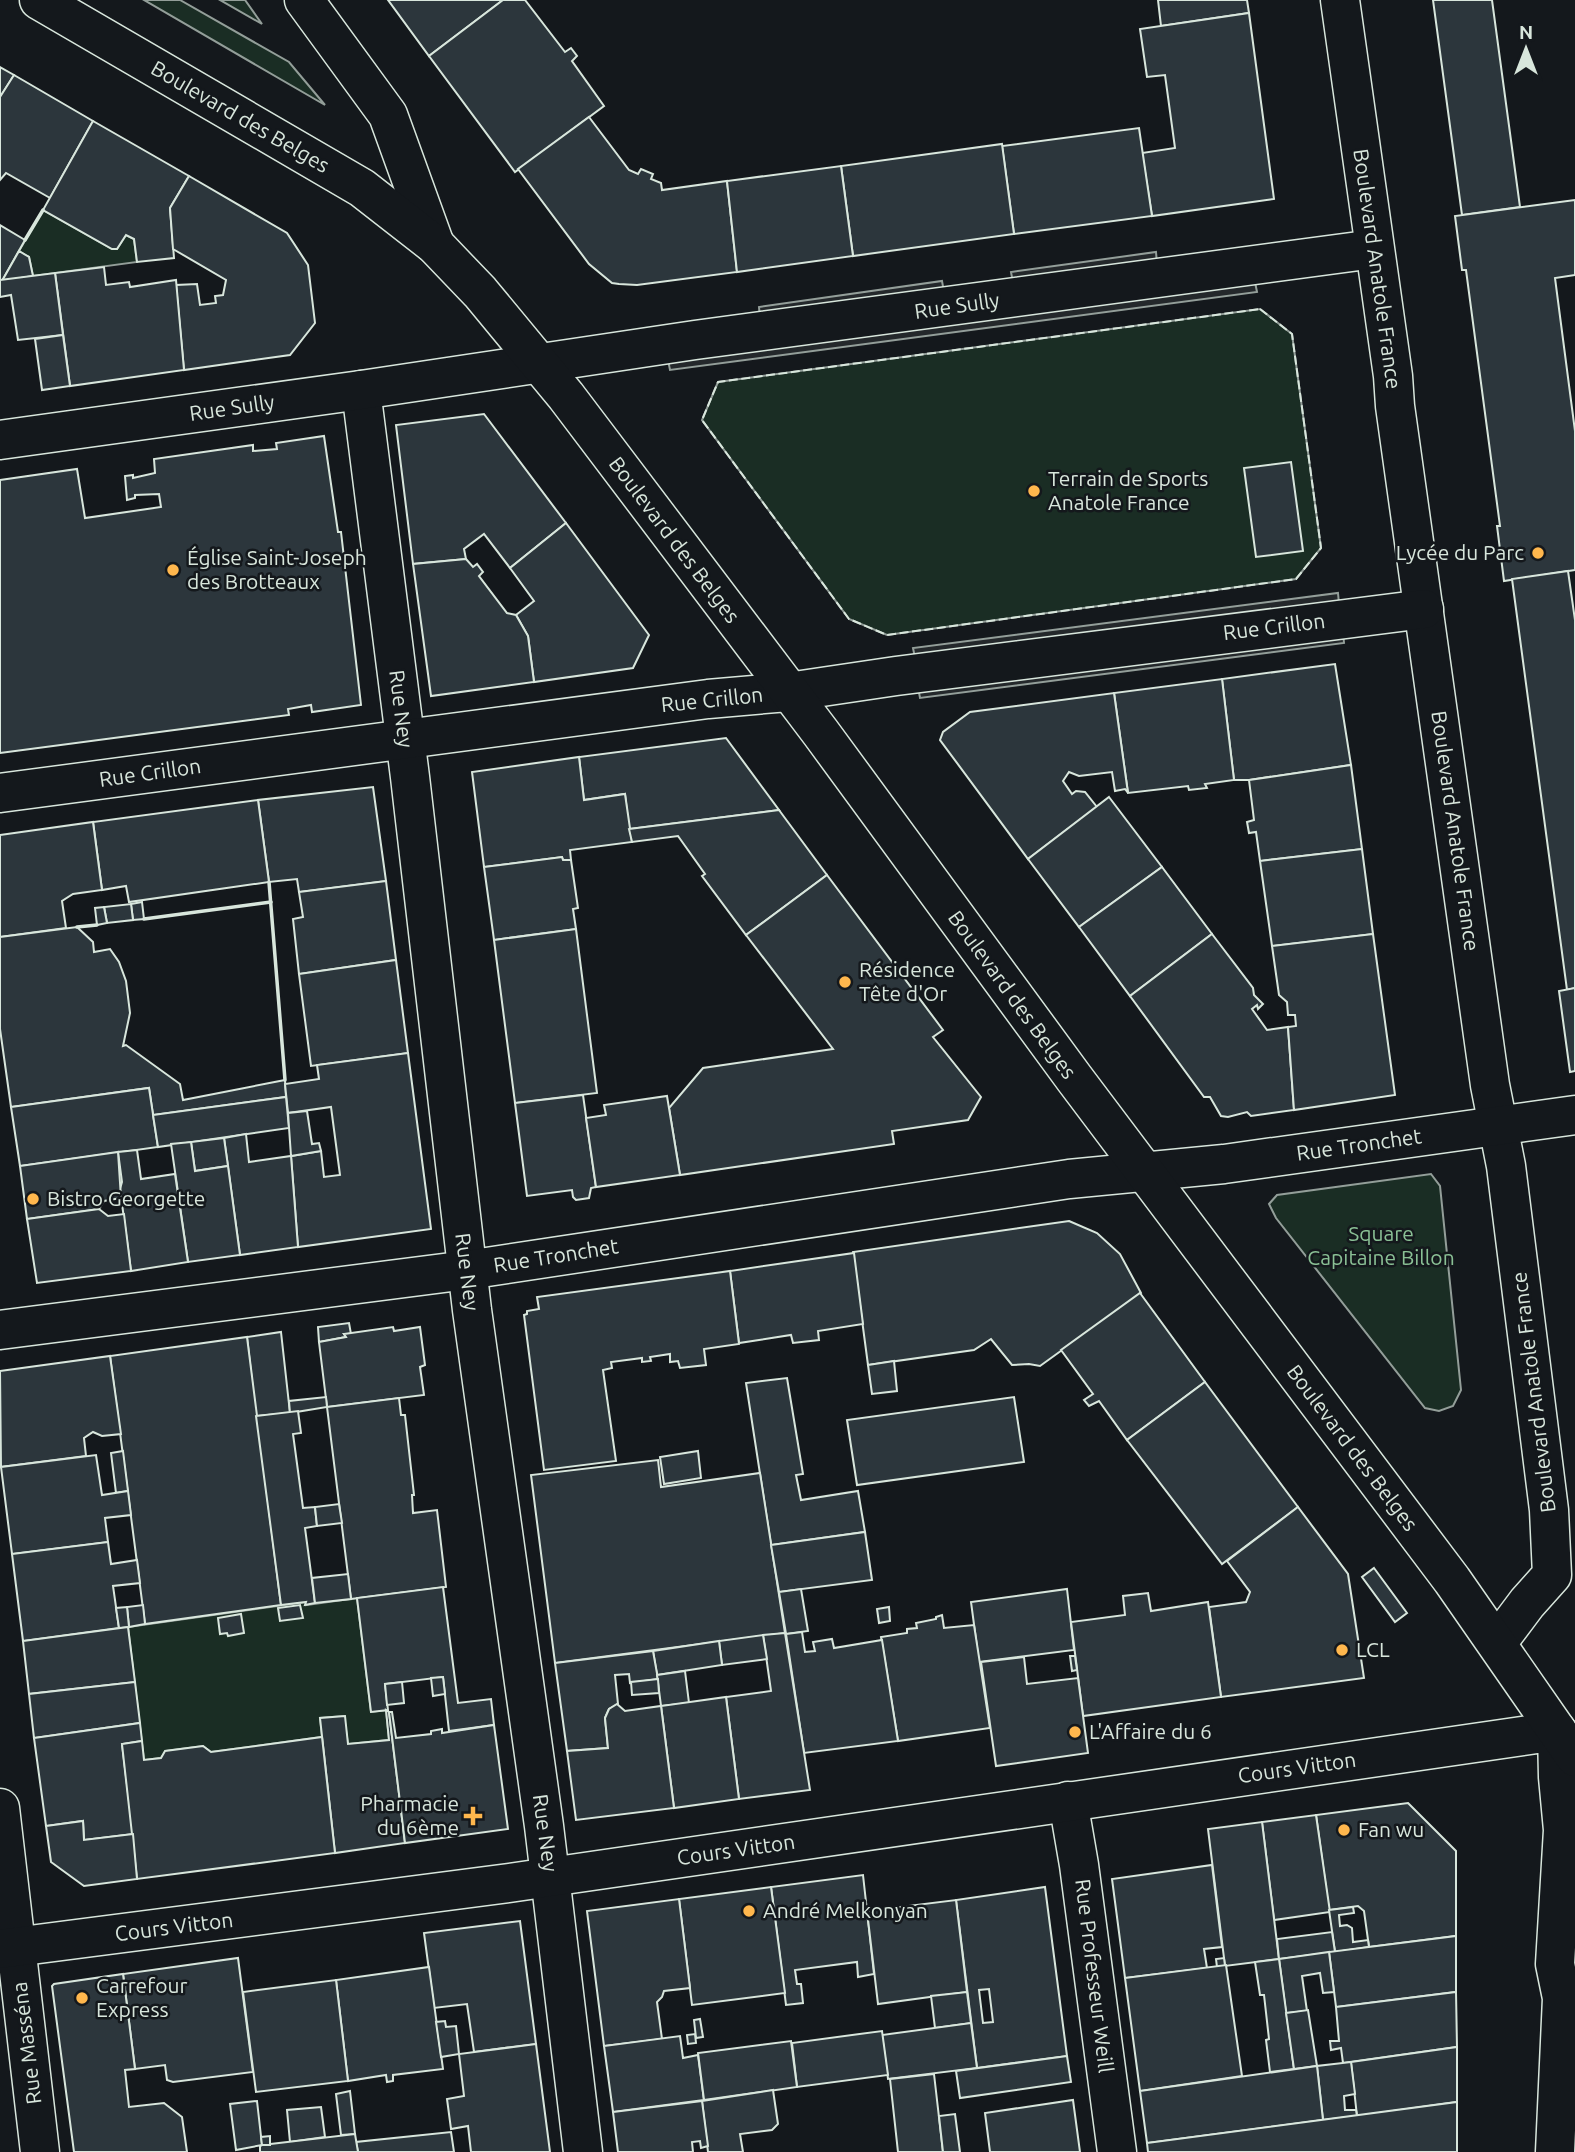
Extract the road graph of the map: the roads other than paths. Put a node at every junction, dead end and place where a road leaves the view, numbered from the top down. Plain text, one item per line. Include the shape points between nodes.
1 (39, 0) edge
2 (304, 0) edge
3 (1340, 0) edge
4 (435, 245) junction
5 (1374, 249) junction
6 (539, 363) junction
7 (361, 390) junction
8 (0, 440) edge
9 (1424, 609) junction
10 (788, 692) junction
11 (405, 740) junction
12 (0, 793) edge
13 (1575, 1115) edge
14 (1499, 1125) junction
15 (1143, 1171) junction
16 (467, 1270) junction
17 (0, 1330) edge
18 (1497, 1643) junction
19 (1569, 1739) edge
20 (1068, 1801) junction
21 (0, 1808) edge
22 (551, 1877) junction
23 (8, 1948) edge
24 (40, 2152) edge
25 (583, 2152) edge
26 (1117, 2152) edge
27 (1555, 2152) edge

1 - 4 street, Boulevard des Belges via 362,188
2 - 4 street, Boulevard des Belges via 388,115
3 - 5 street, Boulevard Anatole France
4 - 6 street, Boulevard des Belges
5 - 6 street, Rue Sully
5 - 9 street, Boulevard Anatole France
6 - 7 street, Rue Sully
6 - 10 street, Boulevard des Belges
7 - 8 street, Rue Sully
7 - 11 street, Rue Ney
9 - 10 street, Rue Crillon
9 - 14 street, Boulevard Anatole France
10 - 11 street, Rue Crillon
10 - 15 street, Boulevard des Belges
11 - 12 street, Rue Crillon
11 - 16 street, Rue Ney
13 - 14 street, Rue Tronchet
14 - 15 street, Rue Tronchet
14 - 18 street, Boulevard Anatole France via 1549,1510 1552,1575
15 - 16 street, Rue Tronchet
15 - 18 street, Boulevard des Belges
16 - 17 street, Rue Tronchet
16 - 22 street, Rue Ney
18 - 19 street, Boulevard des Belges
19 - 20 street, Cours Vitton via 1470,1744
19 - 27 street via 1558,1777 1563,1830 1555,1964 1562,1998
20 - 22 street, Cours Vitton
20 - 26 street, Rue Professeur Weill
21 - 23 street, Rue Masséna
22 - 23 street, Cours Vitton
22 - 25 street, Rue Ney
23 - 24 street, Rue Masséna

